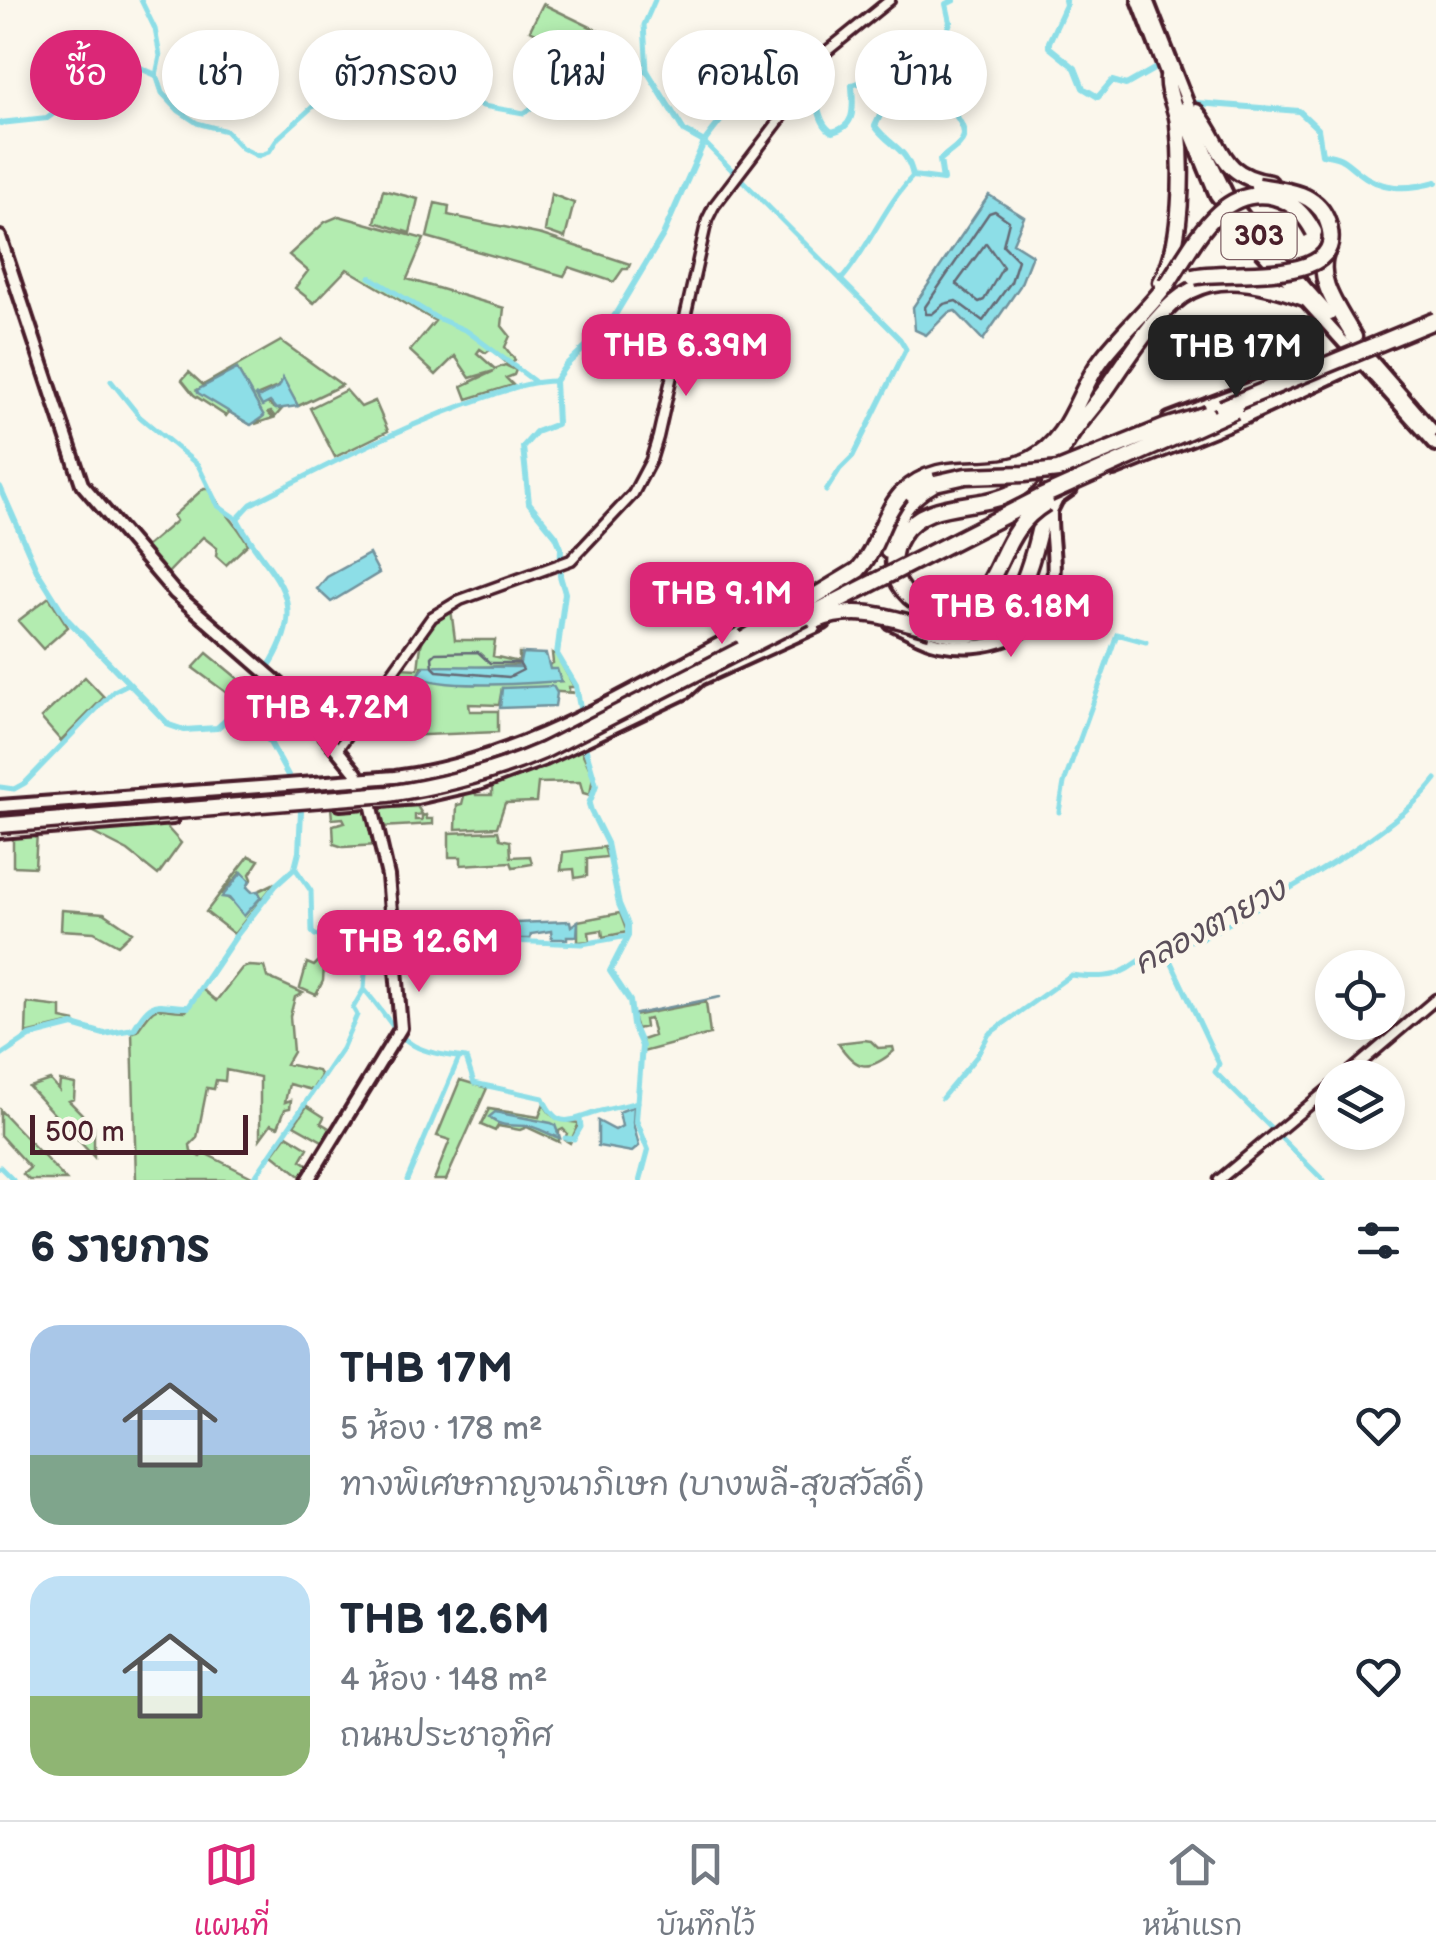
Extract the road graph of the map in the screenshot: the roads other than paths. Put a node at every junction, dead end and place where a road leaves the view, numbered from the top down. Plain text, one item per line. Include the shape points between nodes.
1 (890, 0) edge
2 (1138, 0) edge
3 (1147, 0) edge
4 (1168, 78) junction
5 (1192, 107) junction
6 (0, 237) edge
7 (1307, 299) junction
8 (1140, 316) junction
9 (1436, 323) edge
10 (1125, 336) junction
11 (1358, 350) junction
12 (1128, 356) junction
13 (1235, 410) junction
14 (1212, 412) junction
15 (1436, 434) edge
16 (1436, 445) edge
17 (1110, 470) junction
18 (850, 591) junction
19 (981, 630) junction
20 (744, 640) junction
21 (782, 642) junction
22 (676, 667) junction
23 (695, 674) junction
24 (686, 692) junction
25 (337, 750) junction
26 (360, 780) junction
27 (371, 803) junction
28 (0, 806) edge
29 (0, 825) edge
30 (1436, 1000) edge
31 (1364, 1060) edge
32 (1315, 1101) edge
33 (308, 1180) edge
34 (1220, 1180) edge

1 - 25 street via 834,43 708,220 651,460 633,494 578,555 436,613
2 - 4 main road, 303
3 - 5 main road, 303
4 - 7 main road, 303 via 1216,195
4 - 8 highway via 1179,126 1177,242
5 - 11 main road, 303 via 1235,206
5 - 11 highway via 1236,172 1303,191 1324,205 1333,229 1326,281
5 - 12 highway, bridge via 1220,163 1258,186 1302,195 1320,208 1329,235 1324,253 1288,272 1194,277 1162,299
6 - 25 main road via 82,484 174,593 293,696
7 - 11 main road, 303
7 - 12 highway via 1254,282 1205,284 1169,304
8 - 10 highway
8 - 11 highway, bridge via 1216,214 1244,197 1270,196 1302,213 1314,232 1326,300
9 - 13 highway, bridge
9 - 14 highway, bridge
10 - 13 highway, bridge via 1111,375 1025,485 930,513 901,536 895,569 918,605 946,613 976,601 1026,518
10 - 20 highway, bridge via 1099,362 1062,431 1034,458 924,477 890,507 858,570
11 - 15 main road, 303
11 - 16 main road, 303
11 - 17 main road via 1234,422
11 - 17 main road via 1107,448 1100,458
12 - 19 highway via 1064,445 1022,584 1002,616
13 - 18 highway, bridge
14 - 18 highway, bridge via 1056,482
14 - 19 highway, bridge via 1058,470 966,476 918,494 898,516 890,541 889,572 899,595 918,616 942,628
17 - 21 main road via 1054,502 1052,592 1022,632 993,644 941,645 894,624 857,617 826,622
18 - 20 highway, bridge
18 - 23 highway, bridge
19 - 23 highway, bridge via 964,635 865,612 838,613
20 - 29 highway, bridge via 548,740 459,774
21 - 22 main road via 766,620
21 - 24 main road via 700,678
22 - 24 main road
22 - 26 main road via 525,741 458,765
23 - 29 highway, bridge via 525,759 425,789
24 - 27 main road via 478,784
25 - 26 main road
26 - 27 main road
26 - 28 main road
27 - 29 main road
27 - 33 main road via 388,876 398,1034
30 - 31 street
32 - 34 street

